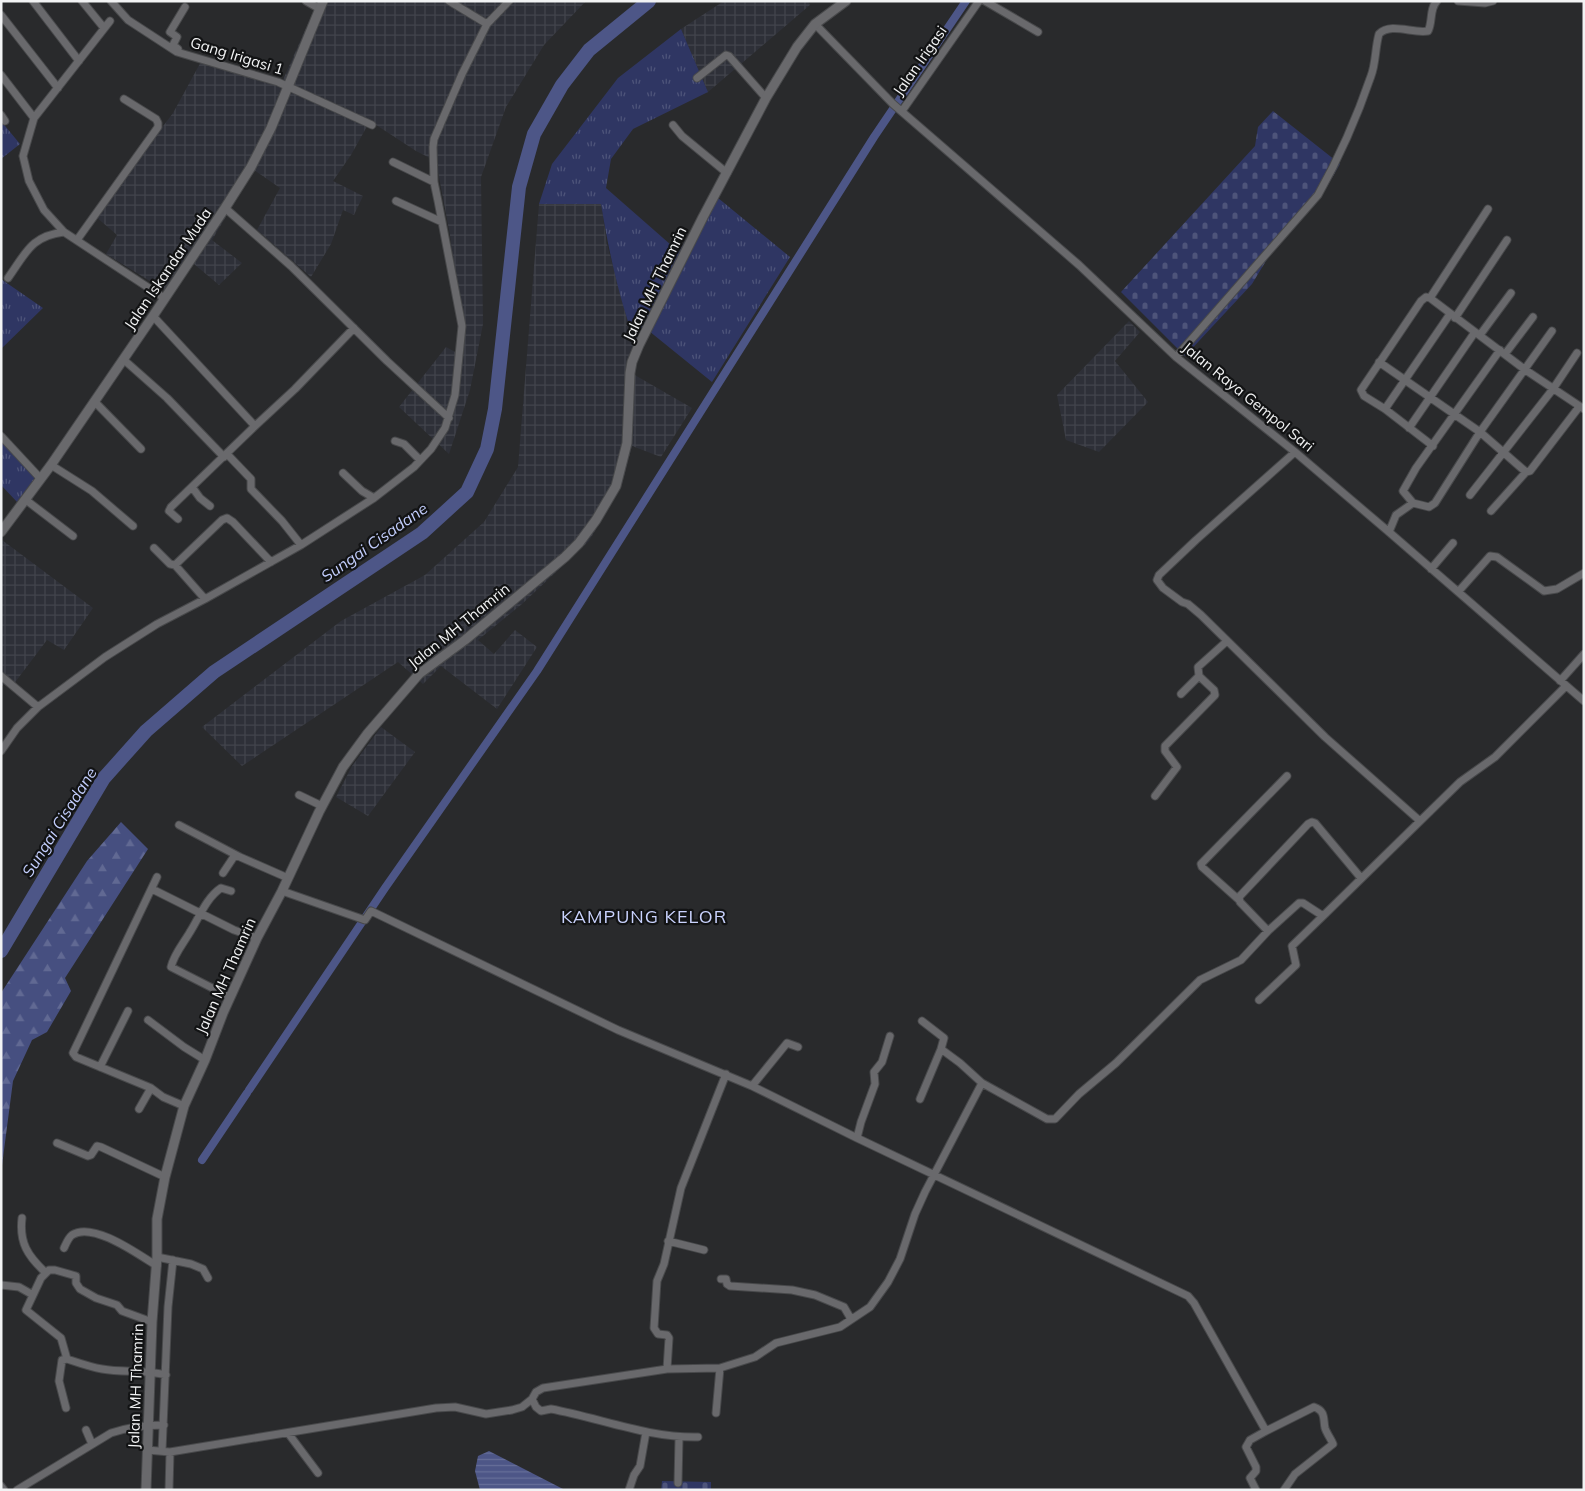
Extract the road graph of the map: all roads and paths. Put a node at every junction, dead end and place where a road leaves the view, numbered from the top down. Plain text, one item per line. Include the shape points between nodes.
1 (33, 1) edge
2 (82, 1) edge
3 (111, 1) edge
4 (306, 1) edge
5 (449, 1) edge
6 (510, 1) edge
7 (846, 1) edge
8 (979, 1) edge
9 (985, 1) edge
10 (1437, 1) edge
11 (1458, 1) edge
12 (1493, 1) edge
13 (321, 5) edge
14 (185, 7) dead end
15 (1, 15) edge
16 (110, 22) dead end
17 (487, 24) junction
18 (815, 24) junction
19 (104, 28) junction
20 (1038, 32) dead end
21 (178, 51) junction
22 (79, 61) junction
23 (1, 75) edge
24 (697, 78) dead end
25 (290, 81) junction
26 (58, 88) junction
27 (766, 98) junction
28 (124, 99) dead end
29 (901, 110) junction
30 (34, 118) junction
31 (372, 125) dead end
32 (674, 125) dead end
33 (393, 162) dead end
34 (727, 173) junction
35 (434, 182) junction
36 (396, 201) dead end
37 (226, 208) junction
38 (1488, 209) dead end
39 (442, 222) junction
40 (64, 232) junction
41 (77, 240) junction
42 (1507, 240) dead end
43 (8, 278) dead end
44 (1511, 293) dead end
45 (164, 298) junction
46 (1430, 298) junction
47 (153, 316) junction
48 (1453, 316) junction
49 (1533, 317) dead end
50 (354, 328) junction
51 (1552, 331) dead end
52 (1477, 334) junction
53 (1502, 352) junction
54 (1577, 353) dead end
55 (1176, 357) junction
56 (123, 359) junction
57 (1379, 362) junction
58 (1524, 369) junction
59 (1405, 379) junction
60 (1553, 389) junction
61 (1430, 397) junction
62 (94, 401) junction
63 (1581, 408) edge
64 (1385, 409) junction
65 (1455, 415) junction
66 (449, 418) junction
67 (254, 426) junction
68 (1409, 428) junction
69 (1480, 432) junction
70 (1, 436) edge
71 (395, 442) dead end
72 (1433, 446) junction
73 (141, 449) dead end
74 (1504, 451) junction
75 (1295, 452) junction
76 (225, 455) junction
77 (420, 460) junction
78 (51, 465) junction
79 (1526, 472) junction
80 (343, 473) dead end
81 (40, 478) junction
82 (192, 488) junction
83 (1470, 495) dead end
84 (374, 498) junction
85 (26, 500) junction
86 (1413, 503) junction
87 (210, 506) dead end
88 (1491, 511) dead end
89 (178, 519) dead end
90 (133, 526) dead end
91 (1, 532) edge
92 (1389, 532) junction
93 (74, 536) dead end
94 (1453, 543) dead end
95 (302, 546) junction
96 (154, 548) dead end
97 (271, 562) junction
98 (175, 565) junction
99 (1431, 569) junction
100 (1584, 573) edge
101 (1458, 592) junction
102 (205, 599) junction
103 (1227, 641) junction
104 (1584, 654) edge
105 (1, 676) edge
106 (1200, 676) junction
107 (1563, 683) junction
108 (1181, 694) dead end
109 (1584, 701) edge
110 (38, 706) junction
111 (1, 751) edge
112 (1287, 776) dead end
113 (299, 795) dead end
114 (1156, 796) dead end
115 (322, 806) junction
116 (1420, 821) junction
117 (180, 825) dead end
118 (235, 855) junction
119 (224, 873) dead end
120 (157, 877) dead end
121 (288, 878) junction
122 (1361, 878) junction
123 (152, 889) junction
124 (231, 890) dead end
125 (282, 891) junction
126 (1239, 900) junction
127 (199, 913) junction
128 (1323, 916) junction
129 (1268, 931) junction
130 (257, 938) junction
131 (230, 997) junction
132 (1259, 1000) dead end
133 (128, 1011) dead end
134 (148, 1020) dead end
135 (922, 1021) dead end
136 (890, 1036) dead end
137 (798, 1047) dead end
138 (941, 1049) junction
139 (205, 1060) junction
140 (100, 1067) junction
141 (726, 1074) junction
142 (982, 1083) junction
143 (752, 1086) junction
144 (150, 1088) junction
145 (920, 1099) dead end
146 (184, 1106) junction
147 (139, 1109) dead end
148 (856, 1138) junction
149 (57, 1143) dead end
150 (935, 1175) junction
151 (165, 1177) junction
152 (22, 1218) dead end
153 (668, 1241) junction
154 (64, 1248) dead end
155 (704, 1250) dead end
156 (163, 1260) junction
157 (45, 1272) junction
158 (208, 1278) dead end
159 (721, 1279) dead end
160 (1, 1285) edge
161 (33, 1295) junction
162 (851, 1319) junction
163 (152, 1322) junction
164 (67, 1360) junction
165 (720, 1368) junction
166 (667, 1369) junction
167 (158, 1373) junction
168 (532, 1399) junction
169 (66, 1408) dead end
170 (716, 1413) dead end
171 (150, 1425) junction
172 (162, 1425) junction
173 (86, 1430) dead end
174 (1266, 1431) junction
175 (646, 1432) junction
176 (288, 1433) junction
177 (679, 1438) junction
178 (698, 1438) dead end
179 (92, 1444) junction
180 (156, 1451) junction
181 (170, 1452) junction
182 (318, 1474) dead end
183 (678, 1483) dead end
184 (1, 1486) edge
185 (4, 1490) edge
186 (17, 1490) edge
187 (146, 1490) edge
188 (169, 1490) edge
189 (629, 1490) edge
190 (1256, 1490) edge
191 (1284, 1490) edge

1 - 22 street
2 - 19 street
3 - 21 street, Gang Irigasi 1 via 120,12
4 - 13 street
5 - 17 street
6 - 17 street
7 - 18 street, Jalan MH Thamrin
8 - 29 street, Jalan Irigasi
9 - 20 street
10 - 55 street via 1428,31 1388,29 1380,34 1372,74 1318,196
11 - 12 street
13 - 25 street, Jalan Iskandar Muda
14 - 21 street via 170,32 178,37 173,45
15 - 26 street
16 - 19 street
17 - 35 street via 434,143
18 - 27 street, Jalan MH Thamrin
18 - 29 street, Jalan Raya Gempol Sari
19 - 22 street
21 - 25 street, Gang Irigasi 1
22 - 26 street
23 - 30 street
24 - 27 street via 726,55
25 - 31 street, Gang Irigasi 1
25 - 37 street, Jalan Iskandar Muda via 271,128
26 - 30 street
27 - 34 street, Jalan MH Thamrin
28 - 41 street via 156,119 158,127
29 - 55 street, Jalan Raya Gempol Sari via 1079,265
30 - 40 street via 23,156 29,181 44,210
32 - 34 street via 682,136
33 - 35 street
34 - 115 street, Jalan MH Thamrin via 632,362 627,443 616,486 602,512 565,557 420,674 368,733 343,767
35 - 39 street
36 - 39 street
37 - 45 street, Jalan Iskandar Muda
37 - 50 street
38 - 46 street
39 - 66 street via 462,326 455,395
40 - 41 street
40 - 43 street via 36,241
41 - 45 street
42 - 48 street
44 - 52 street
45 - 47 street, Jalan Iskandar Muda
46 - 48 street
46 - 57 street via 1426,297 1421,302
47 - 56 street, Jalan Iskandar Muda
47 - 67 street
48 - 52 street
48 - 59 street
49 - 53 street
50 - 66 street
50 - 67 street
51 - 58 street
52 - 53 street
52 - 61 street
53 - 58 street
53 - 65 street
54 - 60 street
55 - 75 street, Jalan Raya Gempol Sari
56 - 62 street, Jalan Iskandar Muda
56 - 76 street
57 - 59 street
57 - 64 street via 1361,392
58 - 60 street
58 - 69 street
59 - 61 street
59 - 64 street
60 - 63 street
60 - 74 street
61 - 65 street
61 - 68 street
62 - 73 street
62 - 78 street, Jalan Iskandar Muda
63 - 79 street
64 - 68 street
65 - 69 street
65 - 72 street
66 - 77 street via 439,438
67 - 76 street
68 - 72 street
69 - 74 street
69 - 86 street via 1435,503 1429,507
70 - 81 street
71 - 77 street via 404,444
72 - 86 street via 1403,491
74 - 79 street
74 - 83 street
75 - 92 street, Jalan Raya Gempol Sari
75 - 103 street via 1158,578 1163,588 1195,610
76 - 82 street
76 - 95 street via 251,478 249,488
77 - 84 street
78 - 81 street, Jalan Iskandar Muda
78 - 90 street via 92,491
79 - 88 street
80 - 84 street
81 - 85 street, Jalan Iskandar Muda
82 - 87 street
82 - 89 street via 169,509
84 - 95 street
85 - 91 street, Jalan Iskandar Muda
85 - 93 street
86 - 92 street via 1396,515
92 - 99 street, Jalan Raya Gempol Sari
94 - 99 street
95 - 97 street
96 - 98 street
97 - 98 street via 227,518
97 - 102 street
98 - 102 street
99 - 101 street, Jalan Raya Gempol Sari
100 - 101 street via 1557,589 1544,591 1497,557 1490,556
101 - 107 street, Jalan Raya Gempol Sari
102 - 110 street via 129,641
103 - 106 street via 1198,667
103 - 116 street via 1325,738
104 - 107 street
105 - 110 street
106 - 108 street
106 - 114 street via 1214,690 1215,696 1165,746 1177,767
107 - 109 street, Jalan Raya Gempol Sari
107 - 116 street via 1496,757 1460,782
110 - 111 street
112 - 126 street via 1201,864
113 - 115 street
115 - 121 street, Jalan MH Thamrin
116 - 122 street
117 - 118 street
118 - 119 street
118 - 121 street
120 - 123 street
121 - 125 street, Jalan MH Thamrin
122 - 126 street via 1312,822
122 - 128 street
123 - 127 street
123 - 140 street via 73,1050 76,1056
124 - 127 street via 221,888
125 - 130 street, Jalan MH Thamrin
125 - 141 street via 365,920 372,911 618,1030
126 - 129 street
127 - 130 street
127 - 131 street via 171,966
128 - 129 street via 1299,903
128 - 132 street via 1292,946 1296,965
129 - 142 street via 1241,960 1200,980 1057,1118 1052,1120
130 - 131 street, Jalan MH Thamrin
131 - 139 street, Jalan MH Thamrin
133 - 140 street
134 - 139 street
135 - 138 street via 943,1037
136 - 148 street via 882,1062 874,1072 875,1084
137 - 143 street via 786,1043
138 - 142 street
138 - 145 street
139 - 146 street, Jalan MH Thamrin
140 - 144 street
141 - 143 street
141 - 153 street via 682,1188
142 - 150 street
143 - 148 street
144 - 146 street
144 - 147 street
146 - 151 street, Jalan MH Thamrin
148 - 150 street
149 - 151 street via 88,1156 97,1146 101,1147
150 - 162 street via 915,1214 900,1259 888,1282 870,1307
150 - 174 street via 1188,1296
151 - 156 street, Jalan MH Thamrin via 157,1219
152 - 157 street via 25,1249
153 - 155 street
153 - 166 street via 657,1281 654,1328 658,1334 669,1338
154 - 156 street via 70,1237 83,1232 97,1234 134,1252
156 - 158 street via 191,1264 203,1269
156 - 163 street, Jalan MH Thamrin
156 - 167 street via 168,1307
157 - 161 street
157 - 163 street via 56,1270 76,1276 80,1289 117,1305 122,1312
159 - 162 street via 726,1279 730,1286 792,1290 815,1296 844,1307
160 - 161 street via 19,1287
161 - 164 street via 26,1310 61,1338
162 - 165 street via 840,1327 776,1343 755,1358
163 - 167 street, Jalan MH Thamrin
164 - 167 street via 102,1369
164 - 169 street via 60,1364 59,1381
165 - 166 street
165 - 170 street
166 - 168 street via 543,1388
167 - 171 street, Jalan MH Thamrin
167 - 172 street
168 - 175 street via 541,1411 551,1409
168 - 176 street via 522,1407 486,1414 455,1407 436,1408
171 - 172 street
171 - 179 street via 111,1433
171 - 180 street, Jalan MH Thamrin
172 - 180 street
173 - 179 street
174 - 190 street via 1250,1440 1246,1447 1256,1467 1250,1478
174 - 191 street via 1314,1407 1323,1414 1333,1444 1295,1474
175 - 177 street
175 - 189 street via 640,1466
176 - 181 street
176 - 182 street
177 - 178 street
177 - 183 street
179 - 186 street
180 - 181 street
180 - 187 street, Jalan MH Thamrin
181 - 188 street
184 - 185 street

